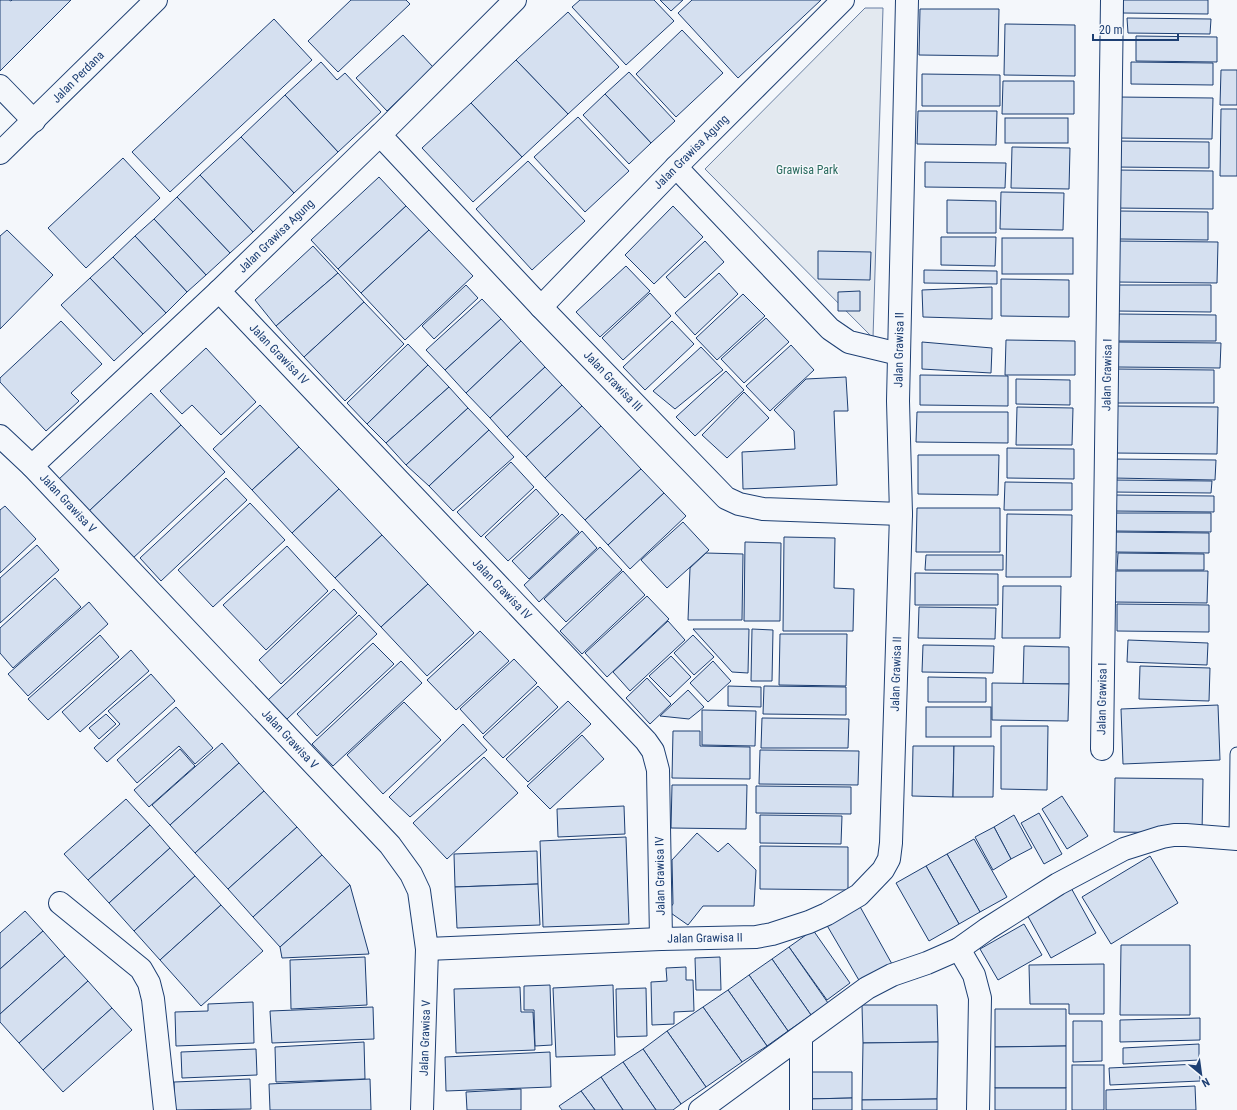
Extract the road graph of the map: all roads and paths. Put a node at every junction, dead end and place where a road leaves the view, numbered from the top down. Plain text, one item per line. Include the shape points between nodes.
1 (156, 0) edge
2 (514, 0) edge
3 (843, 0) edge
4 (907, 0) edge
5 (1112, 0) edge
6 (3, 94) edge
7 (34, 121) junction
8 (380, 135) junction
9 (0, 153) edge
10 (676, 167) junction
11 (219, 291) junction
12 (541, 307) junction
13 (899, 354) junction
14 (0, 436) edge
15 (32, 466) junction
16 (901, 514) junction
17 (1237, 745) edge
18 (1102, 749) dead end
19 (1237, 754) edge
20 (1236, 839) edge
21 (60, 903) dead end
22 (661, 939) junction
23 (427, 949) junction
24 (959, 949) junction
25 (801, 1037) junction
26 (165, 1110) edge
27 (422, 1110) edge
28 (700, 1110) edge
29 (801, 1110) edge
30 (978, 1110) edge

1 - 7 street, Jalan Perdana
2 - 8 street, Jalan Grawisa Agung
3 - 10 street, Jalan Grawisa Agung
4 - 13 street, Jalan Grawisa II
5 - 18 street, Jalan Grawisa I
6 - 7 street
7 - 9 street, Jalan Perdana
8 - 11 street, Jalan Grawisa Agung
8 - 12 street, Jalan Grawisa III
10 - 12 street, Jalan Grawisa Agung
10 - 13 street via 830,329 849,342
11 - 15 street, Jalan Grawisa Agung
11 - 22 street, Jalan Grawisa IV via 653,751 658,770
12 - 16 street, Jalan Grawisa III via 726,498 739,504 763,509
13 - 16 street, Jalan Grawisa II
14 - 15 street, Jalan Grawisa V
15 - 23 street, Jalan Grawisa V via 390,845 411,874 419,891
16 - 22 street, Jalan Grawisa II via 891,843 889,858 883,870 859,895 827,914 792,929 756,937
17 - 19 lane
19 - 20 lane
20 - 24 street via 1186,835 1162,837 1124,849 1058,884
21 - 26 street via 142,969 153,999
22 - 23 street, Jalan Grawisa II
23 - 27 street, Jalan Grawisa V
24 - 25 street via 892,975 867,988
24 - 30 street via 974,975 980,998
25 - 28 street
25 - 29 street

